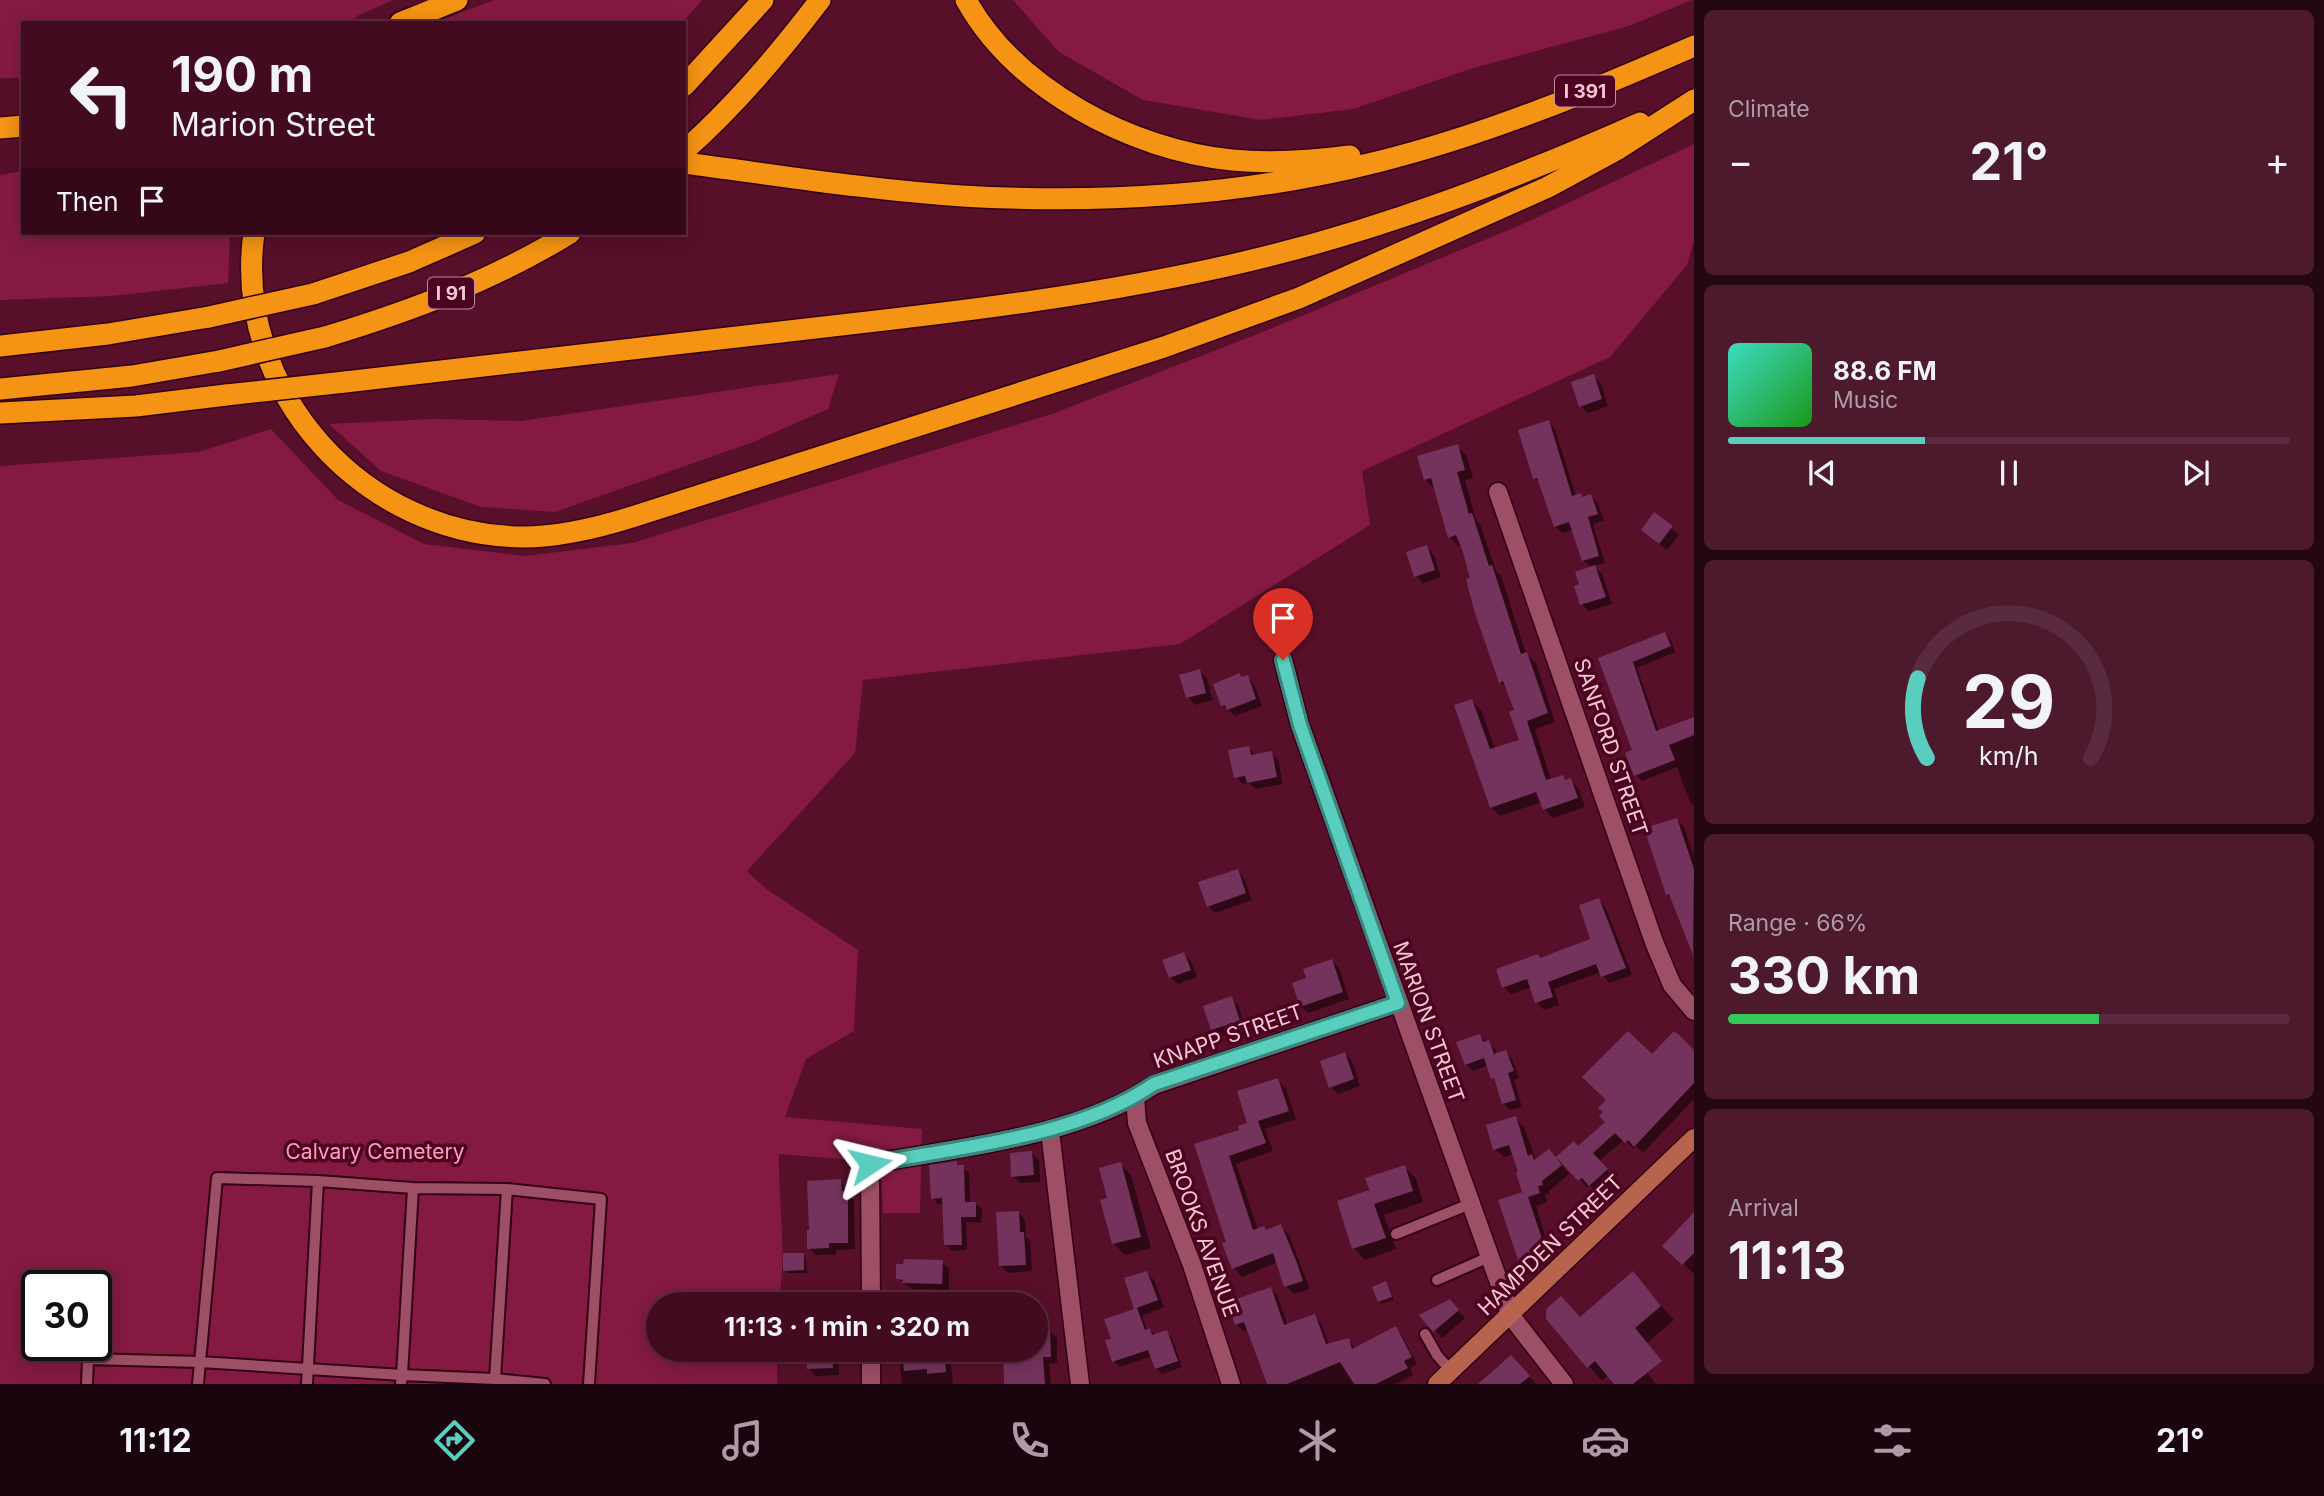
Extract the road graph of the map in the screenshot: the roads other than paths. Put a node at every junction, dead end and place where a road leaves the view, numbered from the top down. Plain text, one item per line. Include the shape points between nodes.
1 (457, 0) edge
2 (763, 0) edge
3 (820, 0) edge
4 (967, 0) edge
5 (404, 21) edge
6 (1694, 43) edge
7 (686, 84) edge
8 (1694, 99) edge
9 (21, 125) edge
10 (0, 128) edge
11 (1476, 133) junction
12 (686, 149) edge
13 (686, 163) edge
14 (254, 235) edge
15 (470, 235) edge
16 (566, 235) edge
17 (0, 345) edge
18 (0, 389) edge
19 (0, 413) edge
20 (1498, 492) dead end
21 (1283, 660) dead end
22 (1398, 1003) junction
23 (1694, 1012) edge
24 (1135, 1097) junction
25 (1050, 1131) junction
26 (1694, 1138) edge
27 (318, 1181) junction
28 (413, 1188) junction
29 (507, 1189) junction
30 (1470, 1204) junction
31 (1396, 1234) dead end
32 (1489, 1257) junction
33 (1437, 1280) dead end
34 (871, 1292) edge
35 (1511, 1316) junction
36 (1425, 1334) dead end
37 (200, 1362) junction
38 (871, 1362) edge
39 (309, 1370) junction
40 (1451, 1371) junction
41 (402, 1379) edge
42 (495, 1379) junction
43 (87, 1384) edge
44 (198, 1384) edge
45 (307, 1384) edge
46 (545, 1384) edge
47 (589, 1384) edge
48 (871, 1384) edge
49 (1080, 1384) edge
50 (1231, 1384) edge
51 (1437, 1384) edge
52 (1564, 1384) edge

1 - 5 highway
2 - 7 highway
3 - 12 highway via 758,77
4 - 11 highway via 1009,54 1058,96 1100,120 1180,151 1234,160 1292,161 1373,153
6 - 11 highway, I 391
8 - 14 highway via 1618,149 1548,187 1234,323 615,522 542,536 483,534 431,519 368,487 328,452 285,396 264,350 253,298
8 - 19 highway, bridge via 1446,202 1313,244 1176,277 956,312 136,406
9 - 10 highway
11 - 13 highway via 1342,170 1239,188 1066,200 863,187
15 - 17 highway, I 91, bridge via 409,262 313,294 108,334
16 - 18 highway, I 91, bridge via 461,289 325,337 132,376
20 - 23 street, SANFORD STREET via 1654,942 1672,985
21 - 22 street, MARION STREET via 1300,725
22 - 24 street, KNAPP STREET via 1154,1084
22 - 30 street, MARION STREET
24 - 25 street, KNAPP STREET
24 - 50 street, BROOKS AVENUE via 1138,1123
25 - 34 street, KNAPP STREET via 870,1164
25 - 49 street
26 - 35 main road, HAMPDEN STREET
27 - 28 lane
27 - 37 lane via 217,1178
27 - 39 lane
28 - 29 lane
28 - 41 lane
29 - 42 lane
29 - 47 lane via 601,1199
30 - 31 lane
30 - 32 street, MARION STREET
32 - 33 lane
32 - 35 street, MARION STREET
35 - 40 main road, HAMPDEN STREET
35 - 52 street, MARION STREET
36 - 40 lane
37 - 39 lane
37 - 43 lane via 88,1359
37 - 44 lane
38 - 48 street
39 - 41 lane
39 - 45 lane
40 - 51 main road, HAMPDEN STREET
41 - 42 lane
42 - 46 lane

